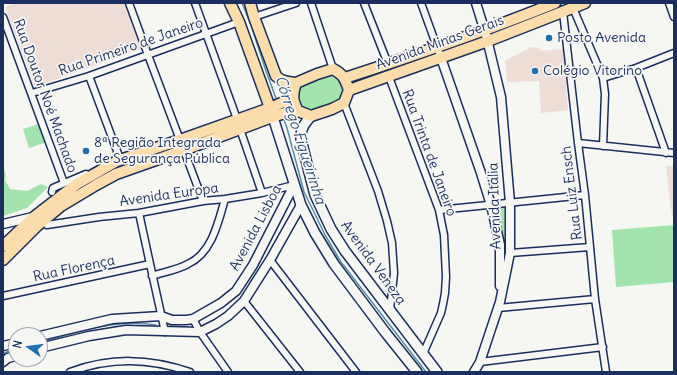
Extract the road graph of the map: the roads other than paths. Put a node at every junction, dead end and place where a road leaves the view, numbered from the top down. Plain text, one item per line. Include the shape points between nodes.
1 (129, 3) edge
2 (195, 3) edge
3 (230, 3) edge
4 (250, 3) edge
5 (296, 3) edge
6 (311, 3) edge
7 (364, 3) edge
8 (421, 3) edge
9 (476, 3) edge
10 (555, 3) edge
11 (585, 3) edge
12 (668, 3) edge
13 (568, 10) junction
14 (3, 17) edge
15 (254, 17) junction
16 (674, 17) edge
17 (239, 22) junction
18 (207, 33) junction
19 (486, 36) junction
20 (437, 46) junction
21 (674, 53) edge
22 (148, 55) junction
23 (441, 58) junction
24 (388, 64) junction
25 (636, 68) junction
26 (333, 69) junction
27 (89, 76) junction
28 (389, 77) junction
29 (345, 78) junction
30 (603, 78) junction
31 (296, 83) junction
32 (349, 90) junction
33 (32, 93) junction
34 (289, 98) junction
35 (344, 104) junction
36 (271, 112) junction
37 (293, 112) junction
38 (311, 116) junction
39 (239, 124) junction
40 (180, 140) junction
41 (578, 143) junction
42 (603, 146) junction
43 (184, 150) junction
44 (666, 153) junction
45 (674, 153) edge
46 (119, 160) junction
47 (64, 183) junction
48 (294, 185) junction
49 (51, 188) dead end
50 (262, 193) junction
51 (585, 195) junction
52 (224, 199) junction
53 (203, 201) junction
54 (510, 203) junction
55 (301, 205) junction
56 (491, 205) junction
57 (440, 210) junction
58 (139, 213) junction
59 (34, 217) junction
60 (3, 224) edge
61 (47, 225) dead end
62 (268, 235) junction
63 (280, 242) junction
64 (500, 245) junction
65 (3, 246) edge
66 (590, 247) junction
67 (510, 249) junction
68 (3, 260) edge
69 (270, 260) junction
70 (150, 264) junction
71 (152, 276) junction
72 (3, 296) edge
73 (595, 299) junction
74 (244, 301) junction
75 (499, 305) junction
76 (390, 310) junction
77 (161, 316) junction
78 (193, 319) junction
79 (165, 332) junction
80 (200, 332) junction
81 (48, 334) edge
82 (48, 346) edge
83 (603, 347) junction
84 (423, 354) junction
85 (480, 362) junction
86 (70, 372) edge
87 (190, 372) edge
88 (227, 372) edge
89 (300, 372) edge
90 (356, 372) edge
91 (417, 372) edge
92 (437, 372) edge
93 (474, 372) edge
94 (606, 372) edge

1 - 22 street
2 - 18 street
3 - 17 main road
4 - 15 main road
5 - 15 street
6 - 26 street
7 - 24 street
8 - 20 street
9 - 19 street, Avenida Itália
10 - 19 main road, Avenida Minas Gerais
11 - 13 main road, Avenida Minas Gerais
12 - 16 street
13 - 19 main road, Avenida Minas Gerais
13 - 30 street
13 - 41 street, Rua Luiz Ensch
14 - 33 street, Rua Doutor Noé Machado
15 - 31 main road via 276,76 289,83
17 - 18 street, Rua Primeiro de Janeiro
17 - 36 main road
18 - 22 street, Rua Primeiro de Janeiro
18 - 39 street
19 - 20 main road, Avenida Minas Gerais
19 - 23 main road, Avenida Minas Gerais
19 - 54 street, Avenida Itália via 501,96
20 - 23 street
20 - 24 main road, Avenida Minas Gerais
21 - 25 street
22 - 27 street, Rua Primeiro de Janeiro
22 - 40 street
23 - 28 main road, Avenida Minas Gerais
23 - 56 street
24 - 29 main road, Avenida Minas Gerais
25 - 30 street
25 - 44 street
26 - 29 main road
26 - 31 main road
27 - 33 street, Rua Primeiro de Janeiro
27 - 46 street
28 - 32 main road, Avenida Minas Gerais
28 - 57 street, Rua Trinta de Janeiro
29 - 32 main road
30 - 42 street
31 - 34 main road
32 - 35 main road
33 - 47 street, Rua Doutor Noé Machado
34 - 36 main road
34 - 37 main road via 294,105
35 - 38 main road
35 - 76 street via 378,191 392,243 394,273
36 - 37 main road
36 - 39 main road
36 - 48 main road
37 - 38 main road
38 - 76 main road, Avenida Veneza via 300,135 315,195 330,228
39 - 40 main road
39 - 43 main road
39 - 50 street
40 - 43 street
40 - 46 main road
41 - 42 street
41 - 51 street, Rua Luiz Ensch
42 - 44 street
43 - 53 street
43 - 68 main road via 116,174 96,184 48,216
44 - 45 street
46 - 47 street
46 - 59 main road via 77,184
47 - 49 street
48 - 50 street, Avenida Europa
48 - 55 main road
48 - 62 street, Avenida Lisboa
50 - 52 street, Avenida Europa
51 - 54 street
51 - 66 street, Rua Luiz Ensch
52 - 53 street, Avenida Europa
52 - 71 street via 214,233 201,255 187,265
53 - 58 street, Avenida Europa
54 - 56 street
54 - 67 street, Avenida Itália
55 - 63 street, Avenida Lisboa
55 - 91 main road via 334,264
56 - 57 street
56 - 64 street
57 - 84 street, Rua Trinta de Janeiro via 444,235 445,293 441,313
58 - 61 street, Avenida Europa
58 - 70 street
59 - 60 street
59 - 65 main road
62 - 63 street via 278,238
62 - 78 street, Avenida Lisboa via 254,265 236,291
63 - 69 street, Avenida Lisboa
64 - 67 street
64 - 75 street
66 - 67 street
66 - 73 street, Rua Luiz Ensch
67 - 75 street, Avenida Itália
69 - 74 street, Avenida Lisboa
69 - 90 street
70 - 71 street
70 - 72 street, Rua Florença
71 - 77 street
73 - 75 street
73 - 83 street, Rua Luiz Ensch
74 - 80 street, Avenida Lisboa via 228,316
74 - 89 street
75 - 85 street, Avenida Itália
76 - 84 main road, Avenida Veneza
77 - 78 street, Avenida Lisboa via 172,320
77 - 79 street
77 - 81 street, Avenida Lisboa via 112,319
78 - 80 street
79 - 80 street, Avenida Lisboa
79 - 82 street, Avenida Lisboa via 126,330
80 - 88 street
83 - 85 street
83 - 94 street, Rua Luiz Ensch
84 - 92 main road, Avenida Veneza
85 - 93 street, Avenida Itália
86 - 87 street via 99,364 141,361

